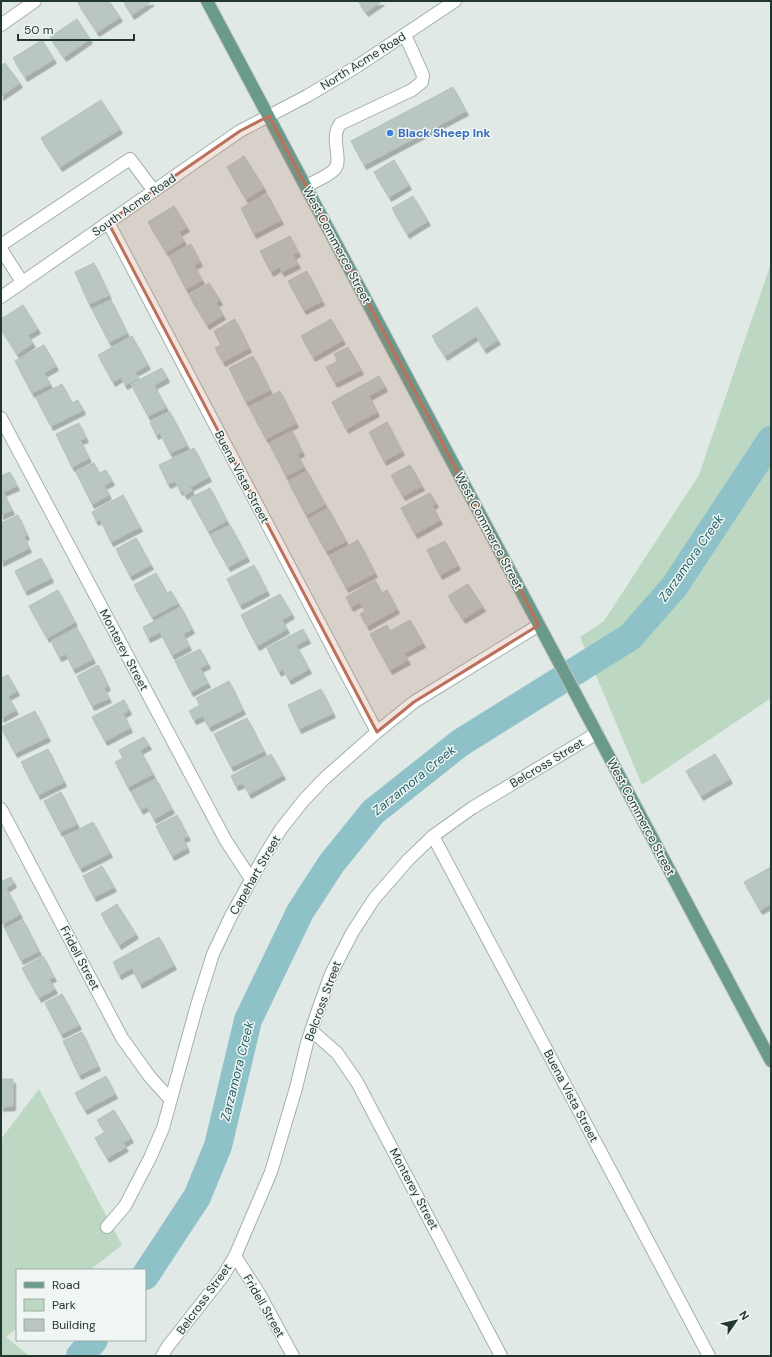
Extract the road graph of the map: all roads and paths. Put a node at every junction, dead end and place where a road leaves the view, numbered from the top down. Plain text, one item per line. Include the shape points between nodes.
1 (35, 1) edge
2 (207, 1) edge
3 (455, 1) edge
4 (1, 25) edge
5 (405, 35) junction
6 (268, 116) junction
7 (306, 186) junction
8 (154, 191) junction
9 (108, 222) junction
10 (1, 245) edge
11 (1, 249) edge
12 (22, 282) junction
13 (1, 297) edge
14 (1, 418) edge
15 (539, 625) junction
16 (377, 732) junction
17 (596, 733) junction
18 (1, 809) edge
19 (433, 836) junction
20 (251, 880) junction
21 (312, 1031) junction
22 (771, 1061) edge
23 (170, 1099) junction
24 (107, 1227) dead end
25 (235, 1256) junction
26 (162, 1356) edge
27 (293, 1356) edge
28 (501, 1356) edge
29 (709, 1356) edge

1 - 4 street
2 - 6 main road, West Commerce Street
3 - 5 street, North Acme Road
5 - 6 street, North Acme Road via 307,96
5 - 7 street via 423,76 422,82 412,90 340,124 335,139 338,162 334,170
6 - 7 main road, West Commerce Street
6 - 8 street, South Acme Road via 240,131
7 - 15 main road, West Commerce Street
8 - 9 street, South Acme Road
8 - 10 street via 130,159
9 - 12 street, South Acme Road
9 - 16 street, Buena Vista Street
11 - 12 street
12 - 13 street, South Acme Road
14 - 20 street, Monterey Street via 226,841
15 - 16 street, Capehart Street via 414,702
15 - 17 main road, West Commerce Street
16 - 20 street, Capehart Street via 304,800 281,829
17 - 19 street, Belcross Street via 472,808
17 - 22 main road, West Commerce Street
18 - 23 street, Fridell Street via 122,1038 150,1077
19 - 21 street, Belcross Street via 374,899 352,933 331,974
19 - 29 street, Buena Vista Street
20 - 23 street, Capehart Street via 230,916 213,954
21 - 25 street, Belcross Street via 271,1172
21 - 28 street, Monterey Street via 336,1053 358,1082
23 - 24 street, Capehart Street via 163,1128 150,1158 125,1206
25 - 26 street, Belcross Street via 223,1276
25 - 27 street, Fridell Street via 260,1295

